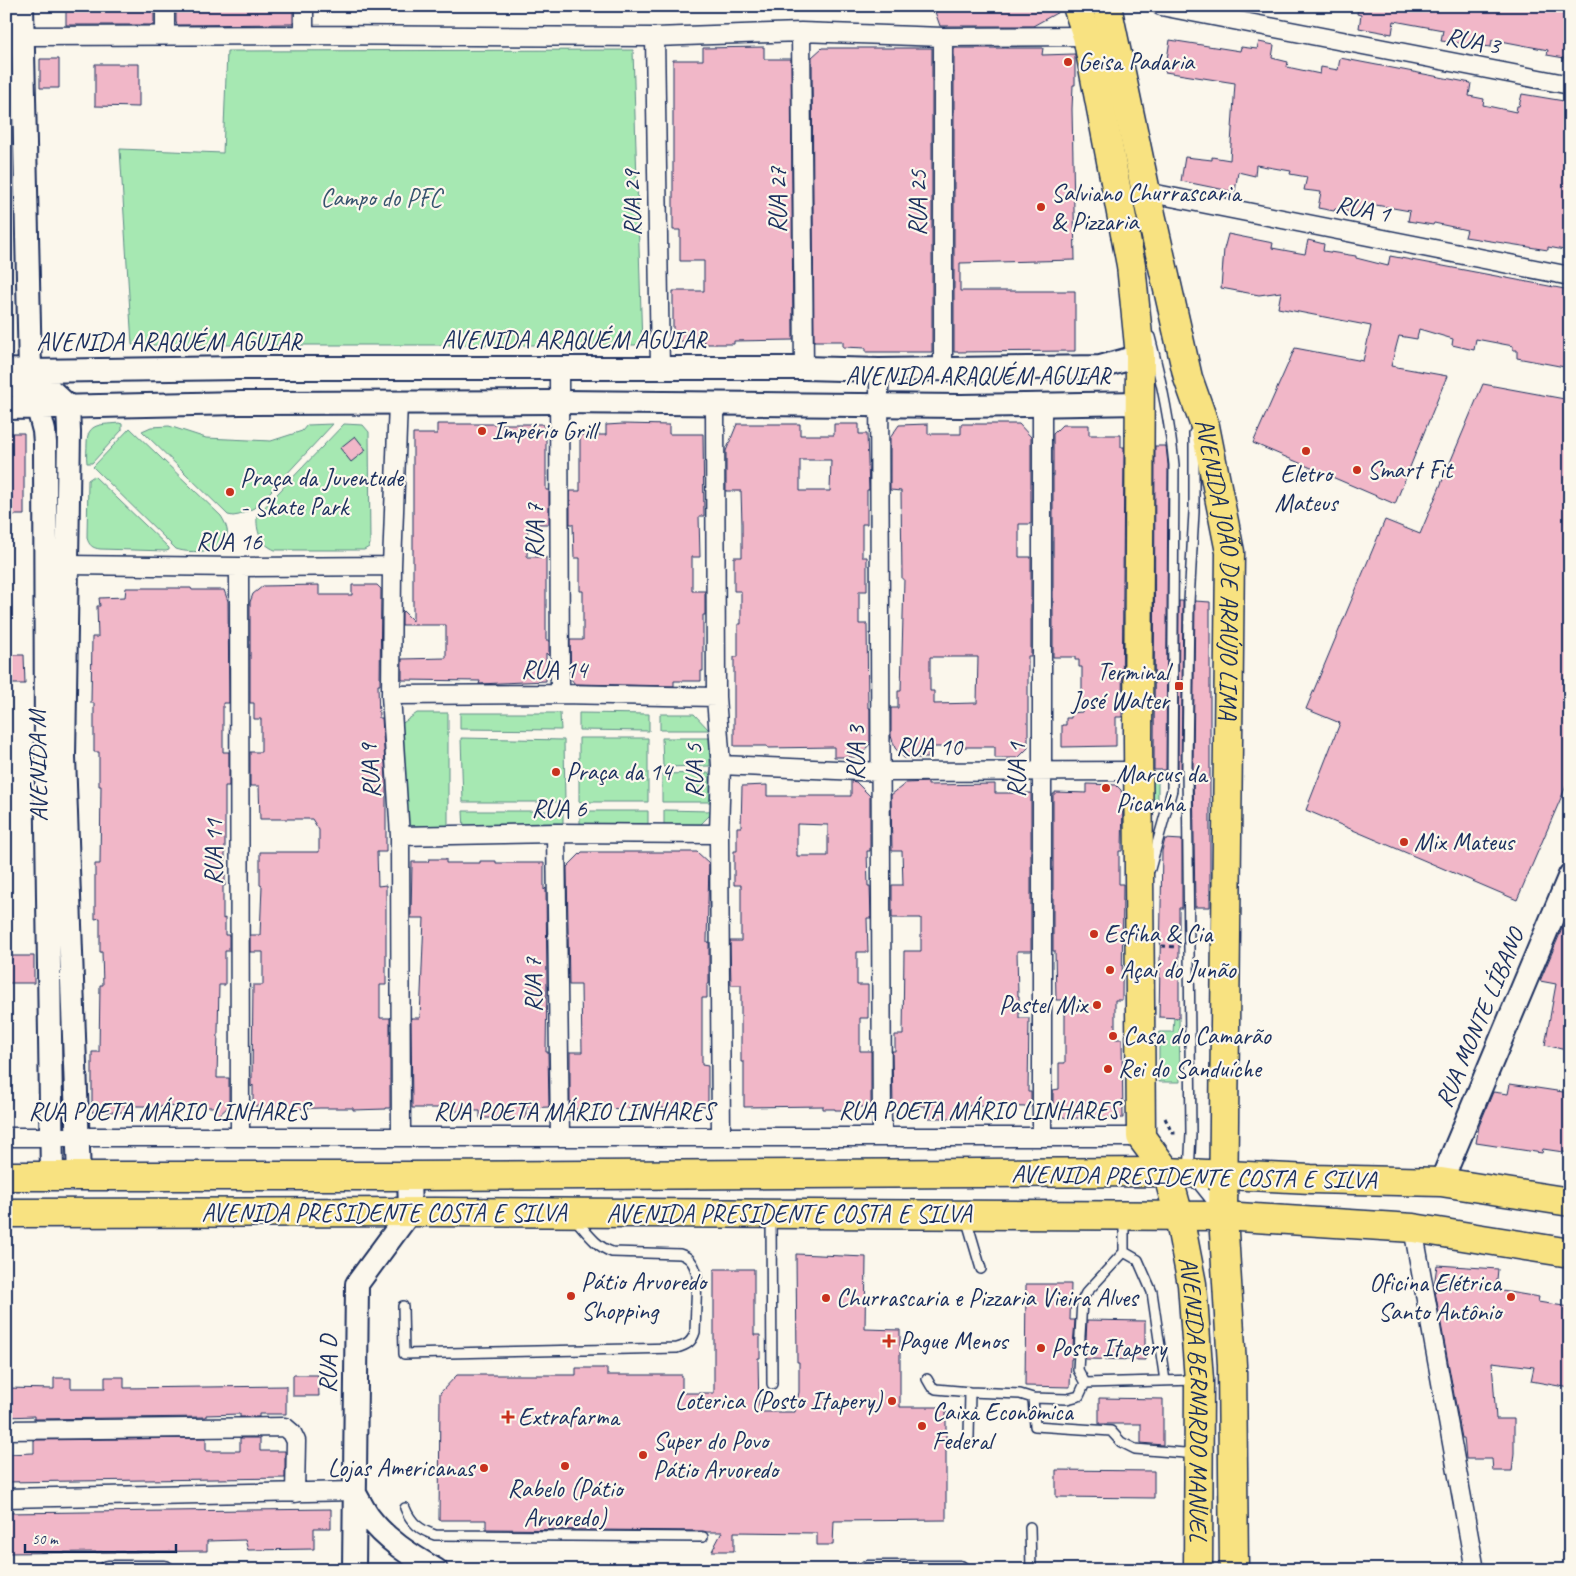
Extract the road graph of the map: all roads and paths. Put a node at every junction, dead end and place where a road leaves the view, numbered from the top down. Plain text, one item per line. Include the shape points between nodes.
1 (22, 6) edge
2 (165, 6) edge
3 (304, 6) edge
4 (1107, 6) edge
5 (1162, 6) edge
6 (1079, 7) edge
7 (801, 32) junction
8 (165, 35) junction
9 (304, 35) junction
10 (23, 36) junction
11 (1087, 36) junction
12 (654, 37) junction
13 (943, 37) junction
14 (1570, 84) edge
15 (1146, 192) junction
16 (1131, 265) junction
17 (1570, 276) edge
18 (1140, 356) junction
19 (240, 368) junction
20 (559, 368) junction
21 (660, 368) junction
22 (804, 368) junction
23 (943, 369) junction
24 (6, 370) edge
25 (879, 370) junction
26 (30, 371) junction
27 (6, 374) edge
28 (1188, 378) junction
29 (398, 402) junction
30 (560, 402) junction
31 (240, 403) junction
32 (1140, 403) junction
33 (715, 404) junction
34 (1042, 404) junction
35 (880, 405) junction
36 (68, 406) junction
37 (6, 408) edge
38 (38, 408) junction
39 (67, 565) junction
40 (392, 566) junction
41 (239, 567) junction
42 (560, 694) junction
43 (391, 696) junction
44 (716, 697) junction
45 (55, 757) junction
46 (721, 765) junction
47 (1042, 771) junction
48 (1138, 771) junction
49 (882, 772) junction
50 (556, 833) junction
51 (719, 834) junction
52 (400, 836) junction
53 (1569, 879) edge
54 (1140, 904) junction
55 (1162, 946) dead end
56 (1179, 947) dead end
57 (1163, 1112) dead end
58 (1179, 1133) dead end
59 (401, 1136) junction
60 (560, 1136) junction
61 (882, 1136) junction
62 (1042, 1136) junction
63 (6, 1137) edge
64 (52, 1137) junction
65 (78, 1137) junction
66 (240, 1137) junction
67 (721, 1137) junction
68 (1141, 1137) junction
69 (1178, 1173) junction
70 (1224, 1175) junction
71 (6, 1176) edge
72 (52, 1176) junction
73 (79, 1176) junction
74 (409, 1176) junction
75 (1440, 1182) junction
76 (1570, 1202) edge
77 (6, 1212) edge
78 (410, 1212) junction
79 (570, 1213) junction
80 (770, 1214) junction
81 (965, 1215) junction
82 (1124, 1216) junction
83 (1179, 1216) junction
84 (1223, 1216) junction
85 (1413, 1228) junction
86 (1124, 1252) junction
87 (1570, 1253) edge
88 (981, 1269) dead end
89 (403, 1306) dead end
90 (927, 1379) dead end
91 (1199, 1380) junction
92 (1165, 1381) junction
93 (1085, 1383) junction
94 (772, 1384) dead end
95 (970, 1392) junction
96 (1033, 1398) junction
97 (6, 1430) edge
98 (969, 1437) dead end
99 (1200, 1455) junction
100 (354, 1491) junction
101 (295, 1493) junction
102 (6, 1498) edge
103 (405, 1508) dead end
104 (1030, 1528) dead end
105 (703, 1537) dead end
106 (108, 1570) edge
107 (143, 1570) edge
108 (165, 1570) edge
109 (354, 1570) edge
110 (436, 1570) edge
111 (867, 1570) edge
112 (940, 1570) edge
113 (960, 1570) edge
114 (1032, 1570) edge
115 (1198, 1570) edge
116 (1234, 1570) edge
117 (1475, 1570) edge

1 - 10 street
2 - 8 street
3 - 9 street
4 - 15 main road, AVENIDA JOÃO DE ARAÚJO LIMA
5 - 14 street, RUA 3
6 - 11 main road
7 - 12 street
7 - 13 street
7 - 22 street, RUA 27
8 - 9 street
8 - 10 street
9 - 12 street
10 - 26 street
11 - 13 street
11 - 16 main road
12 - 21 street, RUA 29
13 - 23 street, RUA 25
15 - 17 street, RUA 1
15 - 28 main road, AVENIDA JOÃO DE ARAÚJO LIMA
16 - 18 main road
16 - 54 lane via 1158,368 1174,465 1172,790
18 - 23 street, AVENIDA ARAQUÉM AGUIAR via 1100,368
18 - 32 main road
19 - 20 street, AVENIDA ARAQUÉM AGUIAR
19 - 26 street, AVENIDA ARAQUÉM AGUIAR
19 - 31 street
20 - 21 street, AVENIDA ARAQUÉM AGUIAR
20 - 30 street, RUA 7
21 - 22 street, AVENIDA ARAQUÉM AGUIAR
22 - 25 street, AVENIDA ARAQUÉM AGUIAR
23 - 25 street, AVENIDA ARAQUÉM AGUIAR
24 - 26 street, AVENIDA ARAQUÉM AGUIAR
25 - 35 street, RUA 3
26 - 36 street
27 - 38 street, AVENIDA M
28 - 69 lane via 1195,437 1187,767 1191,1134
28 - 70 main road, AVENIDA JOÃO DE ARAÚJO LIMA via 1205,426 1230,552
29 - 30 street, AVENIDA ARAQUÉM AGUIAR
29 - 31 street, AVENIDA ARAQUÉM AGUIAR
29 - 40 street, RUA 9
30 - 33 street, AVENIDA ARAQUÉM AGUIAR
30 - 42 street, RUA 7
31 - 36 street, AVENIDA ARAQUÉM AGUIAR
32 - 34 street, AVENIDA ARAQUÉM AGUIAR
32 - 48 main road
33 - 35 street, AVENIDA ARAQUÉM AGUIAR
33 - 44 street, RUA 5
34 - 35 street, AVENIDA ARAQUÉM AGUIAR
34 - 47 street, RUA 1
35 - 49 street, RUA 3
36 - 38 street, AVENIDA ARAQUÉM AGUIAR
36 - 39 street, AVENIDA M
37 - 38 street, AVENIDA ARAQUÉM AGUIAR
38 - 45 street, AVENIDA M via 45,442
39 - 41 street, RUA 16
39 - 45 street, AVENIDA M
40 - 41 street, RUA 16
40 - 43 street, RUA 9
41 - 66 street, RUA 11
42 - 43 street, RUA 14
42 - 44 street, RUA 14
43 - 52 street, RUA 9
44 - 46 street, RUA 5
45 - 64 street, AVENIDA M
45 - 65 street, AVENIDA M
46 - 49 street, RUA 10
46 - 51 street, RUA 5
47 - 48 street, RUA 10
47 - 49 street, RUA 10
47 - 62 street, RUA 1
48 - 54 main road
49 - 61 street, RUA 3
50 - 51 street, RUA 6
50 - 52 street, RUA 6
50 - 60 street, RUA 7
51 - 67 street, RUA 5
52 - 59 street, RUA 9
53 - 75 street, RUA MONTE LÍBANO
54 - 68 main road
55 - 56 path
57 - 58 path via 1172,1133
59 - 60 street, RUA POETA MÁRIO LINHARES
59 - 66 street, RUA POETA MÁRIO LINHARES
60 - 67 street, RUA POETA MÁRIO LINHARES
61 - 62 street, RUA POETA MÁRIO LINHARES
61 - 67 street, RUA POETA MÁRIO LINHARES
62 - 68 street, RUA POETA MÁRIO LINHARES
63 - 64 street, RUA POETA MÁRIO LINHARES
64 - 65 street, RUA POETA MÁRIO LINHARES
64 - 72 street, AVENIDA M
65 - 66 street, RUA POETA MÁRIO LINHARES
65 - 73 street, AVENIDA M
68 - 69 main road
69 - 70 main road, AVENIDA PRESIDENTE COSTA E SILVA
69 - 74 main road, AVENIDA PRESIDENTE COSTA E SILVA
69 - 83 main road, AVENIDA BERNARDO MANUEL
69 - 84 lane
70 - 75 main road, AVENIDA PRESIDENTE COSTA E SILVA
70 - 84 main road, AVENIDA BERNARDO MANUEL
71 - 72 main road, AVENIDA PRESIDENTE COSTA E SILVA
72 - 73 main road, AVENIDA PRESIDENTE COSTA E SILVA
73 - 74 main road, AVENIDA PRESIDENTE COSTA E SILVA
74 - 78 street
75 - 76 main road, AVENIDA PRESIDENTE COSTA E SILVA
77 - 78 main road, AVENIDA PRESIDENTE COSTA E SILVA
78 - 79 main road, AVENIDA PRESIDENTE COSTA E SILVA
78 - 100 street, RUA D via 357,1284
79 - 80 main road, AVENIDA PRESIDENTE COSTA E SILVA
79 - 89 lane via 603,1249 621,1253 680,1254 691,1261 697,1276 692,1340 677,1348 404,1354
80 - 81 main road, AVENIDA PRESIDENTE COSTA E SILVA
80 - 94 lane
81 - 82 main road, AVENIDA PRESIDENTE COSTA E SILVA
81 - 88 lane
82 - 83 main road, AVENIDA PRESIDENTE COSTA E SILVA
82 - 86 lane
83 - 84 main road, AVENIDA PRESIDENTE COSTA E SILVA
83 - 91 main road, AVENIDA BERNARDO MANUEL via 1192,1284
84 - 85 main road, AVENIDA PRESIDENTE COSTA E SILVA
84 - 116 main road, AVENIDA BERNARDO MANUEL via 1232,1366
85 - 87 main road, AVENIDA PRESIDENTE COSTA E SILVA
85 - 117 street
86 - 92 lane via 1138,1260 1152,1292
86 - 93 lane via 1082,1301 1078,1370
90 - 95 lane via 936,1389
91 - 92 lane
91 - 99 main road, AVENIDA BERNARDO MANUEL
92 - 93 lane
93 - 96 lane via 1079,1396
95 - 96 lane via 1020,1394
95 - 98 lane
96 - 99 lane via 1035,1426 1110,1431 1121,1442 1135,1448
97 - 101 street via 285,1427 296,1441
99 - 115 main road, AVENIDA BERNARDO MANUEL
100 - 101 street
100 - 109 street, RUA D
100 - 110 street via 378,1529
101 - 102 street
103 - 105 lane via 416,1525 435,1535
104 - 114 lane
106 - 107 street
107 - 108 street
111 - 112 street
112 - 113 street

